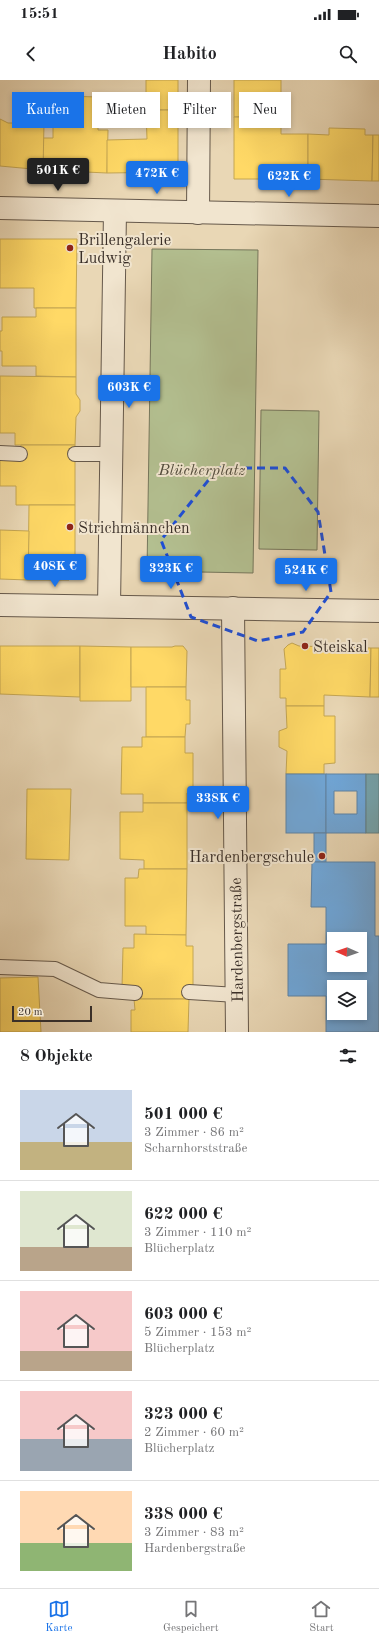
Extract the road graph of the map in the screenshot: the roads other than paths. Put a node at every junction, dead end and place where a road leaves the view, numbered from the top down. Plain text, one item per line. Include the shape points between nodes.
1 (199, 80) edge
2 (0, 208) edge
3 (115, 211) junction
4 (198, 213) junction
5 (379, 216) edge
6 (0, 453) edge
7 (20, 454) dead end
8 (75, 454) dead end
9 (111, 454) junction
10 (0, 605) edge
11 (109, 606) junction
12 (233, 608) junction
13 (379, 611) edge
14 (0, 967) edge
15 (189, 992) dead end
16 (135, 993) dead end
17 (237, 995) junction
18 (237, 1032) edge

1 - 4 street
2 - 3 street
3 - 4 street
3 - 9 street
4 - 5 street
6 - 7 lane
8 - 9 lane
9 - 11 street
10 - 11 street
11 - 12 street
12 - 13 street
12 - 17 street, Hardenbergstraße
14 - 16 lane via 55,969 98,990
15 - 17 lane
17 - 18 street, Hardenbergstraße

